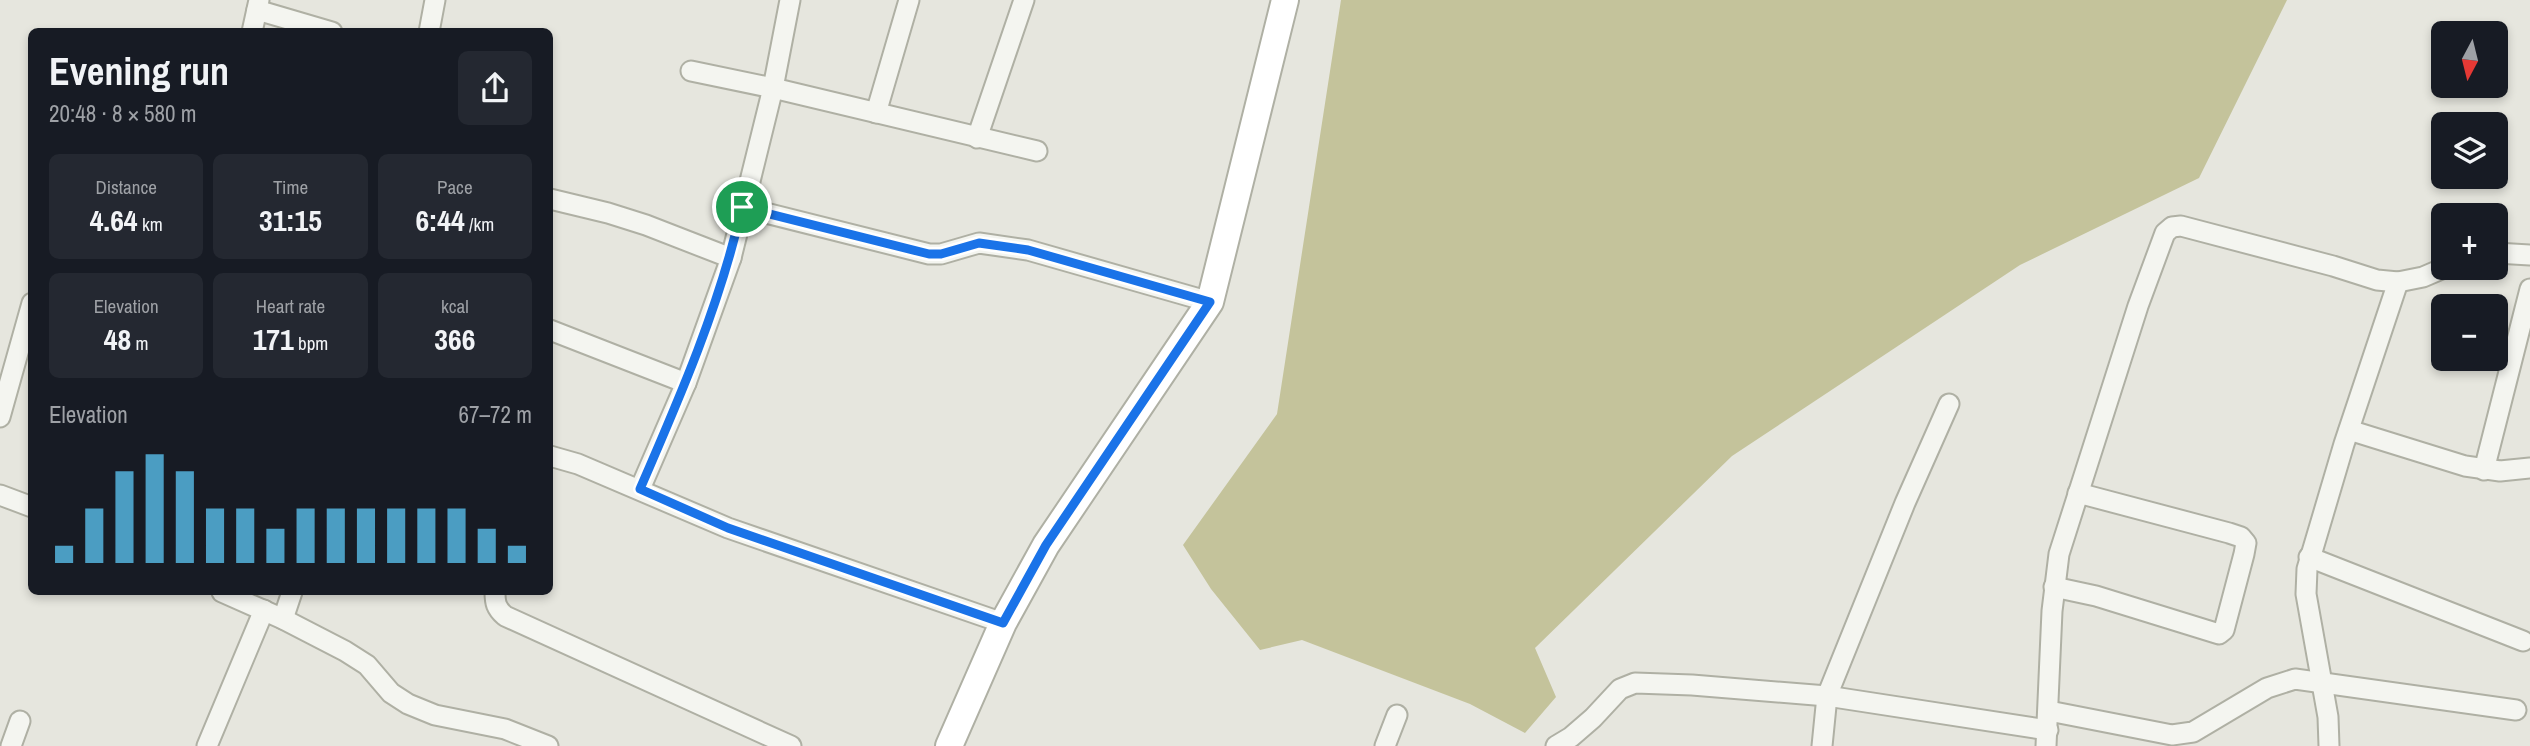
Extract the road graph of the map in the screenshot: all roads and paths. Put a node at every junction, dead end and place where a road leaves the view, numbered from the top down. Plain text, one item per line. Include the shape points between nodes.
1 (435, 0) edge
2 (790, 0) edge
3 (908, 0) edge
4 (1024, 0) edge
5 (1285, 0) edge
6 (258, 5) edge
7 (253, 28) edge
8 (321, 28) edge
9 (430, 28) edge
10 (691, 71) dead end
11 (773, 88) junction
12 (876, 113) junction
13 (977, 138) junction
14 (1037, 151) dead end
15 (553, 200) edge
16 (742, 207) junction
17 (2508, 254) edge
18 (2530, 255) edge
19 (731, 258) junction
20 (2431, 274) edge
21 (2398, 282) junction
22 (2530, 289) edge
23 (1210, 302) junction
24 (28, 313) edge
25 (553, 331) edge
26 (8, 355) edge
27 (686, 383) junction
28 (1949, 404) dead end
29 (0, 417) edge
30 (2349, 430) junction
31 (553, 457) edge
32 (2530, 468) edge
33 (2484, 470) junction
34 (640, 489) junction
35 (2078, 493) junction
36 (0, 495) edge
37 (28, 506) edge
38 (2309, 557) junction
39 (2054, 587) junction
40 (229, 595) edge
41 (291, 595) edge
42 (495, 595) edge
43 (264, 610) junction
44 (283, 619) junction
45 (1003, 623) junction
46 (2523, 641) dead end
47 (2322, 683) junction
48 (1827, 696) junction
49 (2516, 710) dead end
50 (1397, 715) dead end
51 (20, 722) dead end
52 (2048, 729) edge
53 (11, 746) edge
54 (207, 746) edge
55 (548, 746) edge
56 (790, 746) edge
57 (949, 746) edge
58 (1385, 746) edge
59 (1556, 746) edge
60 (1822, 746) edge
61 (2329, 746) edge

1 - 9 street
2 - 11 street
3 - 12 street
4 - 13 street
5 - 23 main road
6 - 7 street
6 - 8 street
10 - 11 street
11 - 12 street
11 - 16 street
12 - 13 street
13 - 14 street
15 - 19 street via 646,225
16 - 19 street
16 - 23 street via 929,254 979,243 1028,250
17 - 18 street
19 - 27 street
20 - 21 street
21 - 30 street
21 - 35 street via 2181,226 2172,228 2165,233 2138,306
22 - 33 street
23 - 45 main road via 1046,545
24 - 26 street
25 - 27 street
26 - 29 street
27 - 34 street
28 - 48 street
30 - 33 street
30 - 38 street
31 - 34 street
32 - 33 street
34 - 45 street via 728,528
35 - 39 street
35 - 39 street via 2241,537 2246,543 2244,554 2224,630 2219,634
36 - 37 street
38 - 46 street
38 - 47 street via 2306,594
39 - 52 street
40 - 43 street
41 - 44 street
42 - 56 street via 498,610 505,616
43 - 44 street
43 - 54 street
44 - 55 street via 367,665 391,693 408,704 435,715 505,729
45 - 57 main road
47 - 49 street
47 - 52 street via 2295,679 2267,688 2193,732
47 - 61 street
48 - 52 street
48 - 59 street via 1635,683 1619,689 1593,718
48 - 60 street
50 - 58 street
51 - 53 street

